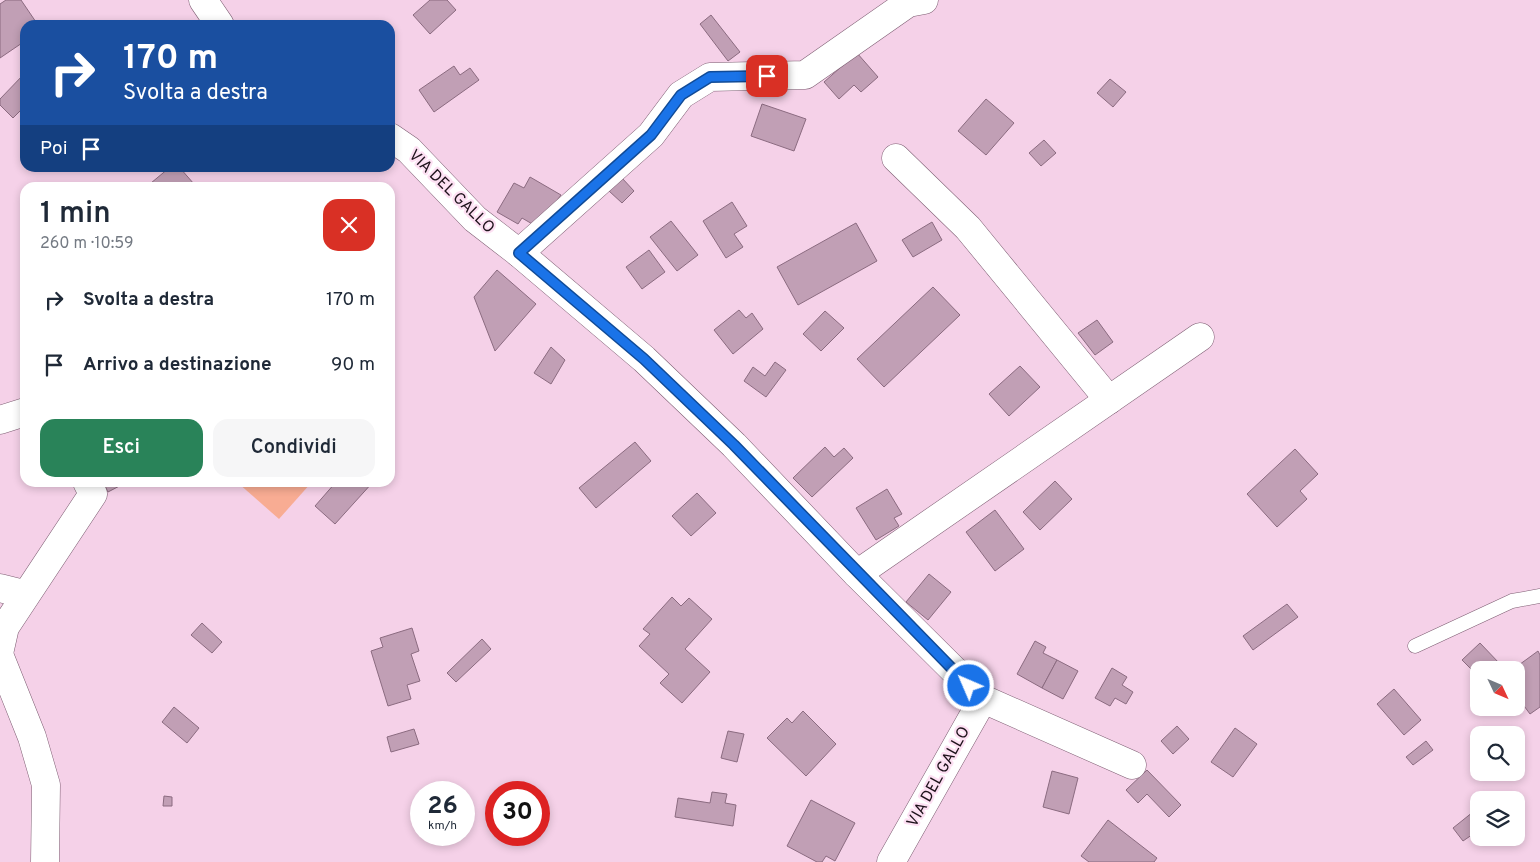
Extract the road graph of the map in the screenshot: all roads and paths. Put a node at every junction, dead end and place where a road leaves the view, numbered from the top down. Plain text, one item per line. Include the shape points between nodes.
1 (203, 0) edge
2 (924, 0) edge
3 (217, 20) edge
4 (395, 140) edge
5 (896, 158) dead end
6 (519, 253) junction
7 (1200, 336) dead end
8 (1109, 400) junction
9 (20, 414) edge
10 (0, 420) edge
11 (89, 487) edge
12 (857, 574) junction
13 (12, 591) edge
14 (1540, 596) edge
15 (1415, 646) dead end
16 (0, 650) edge
17 (0, 657) edge
18 (983, 700) junction
19 (1132, 765) dead end
20 (45, 862) edge
21 (891, 862) edge

1 - 3 street
2 - 6 street via 908,3 805,75 710,77 681,95 651,135
4 - 6 street, VIA DEL GALLO via 409,150 475,219
5 - 8 street via 968,228
6 - 12 street, VIA DEL GALLO via 658,372 734,445
7 - 8 street
8 - 12 street
9 - 10 street
11 - 13 street via 92,494
12 - 18 street, VIA DEL GALLO
13 - 16 street
14 - 15 lane via 1512,601
17 - 20 street via 32,737 46,785
18 - 19 street
18 - 21 street, VIA DEL GALLO

